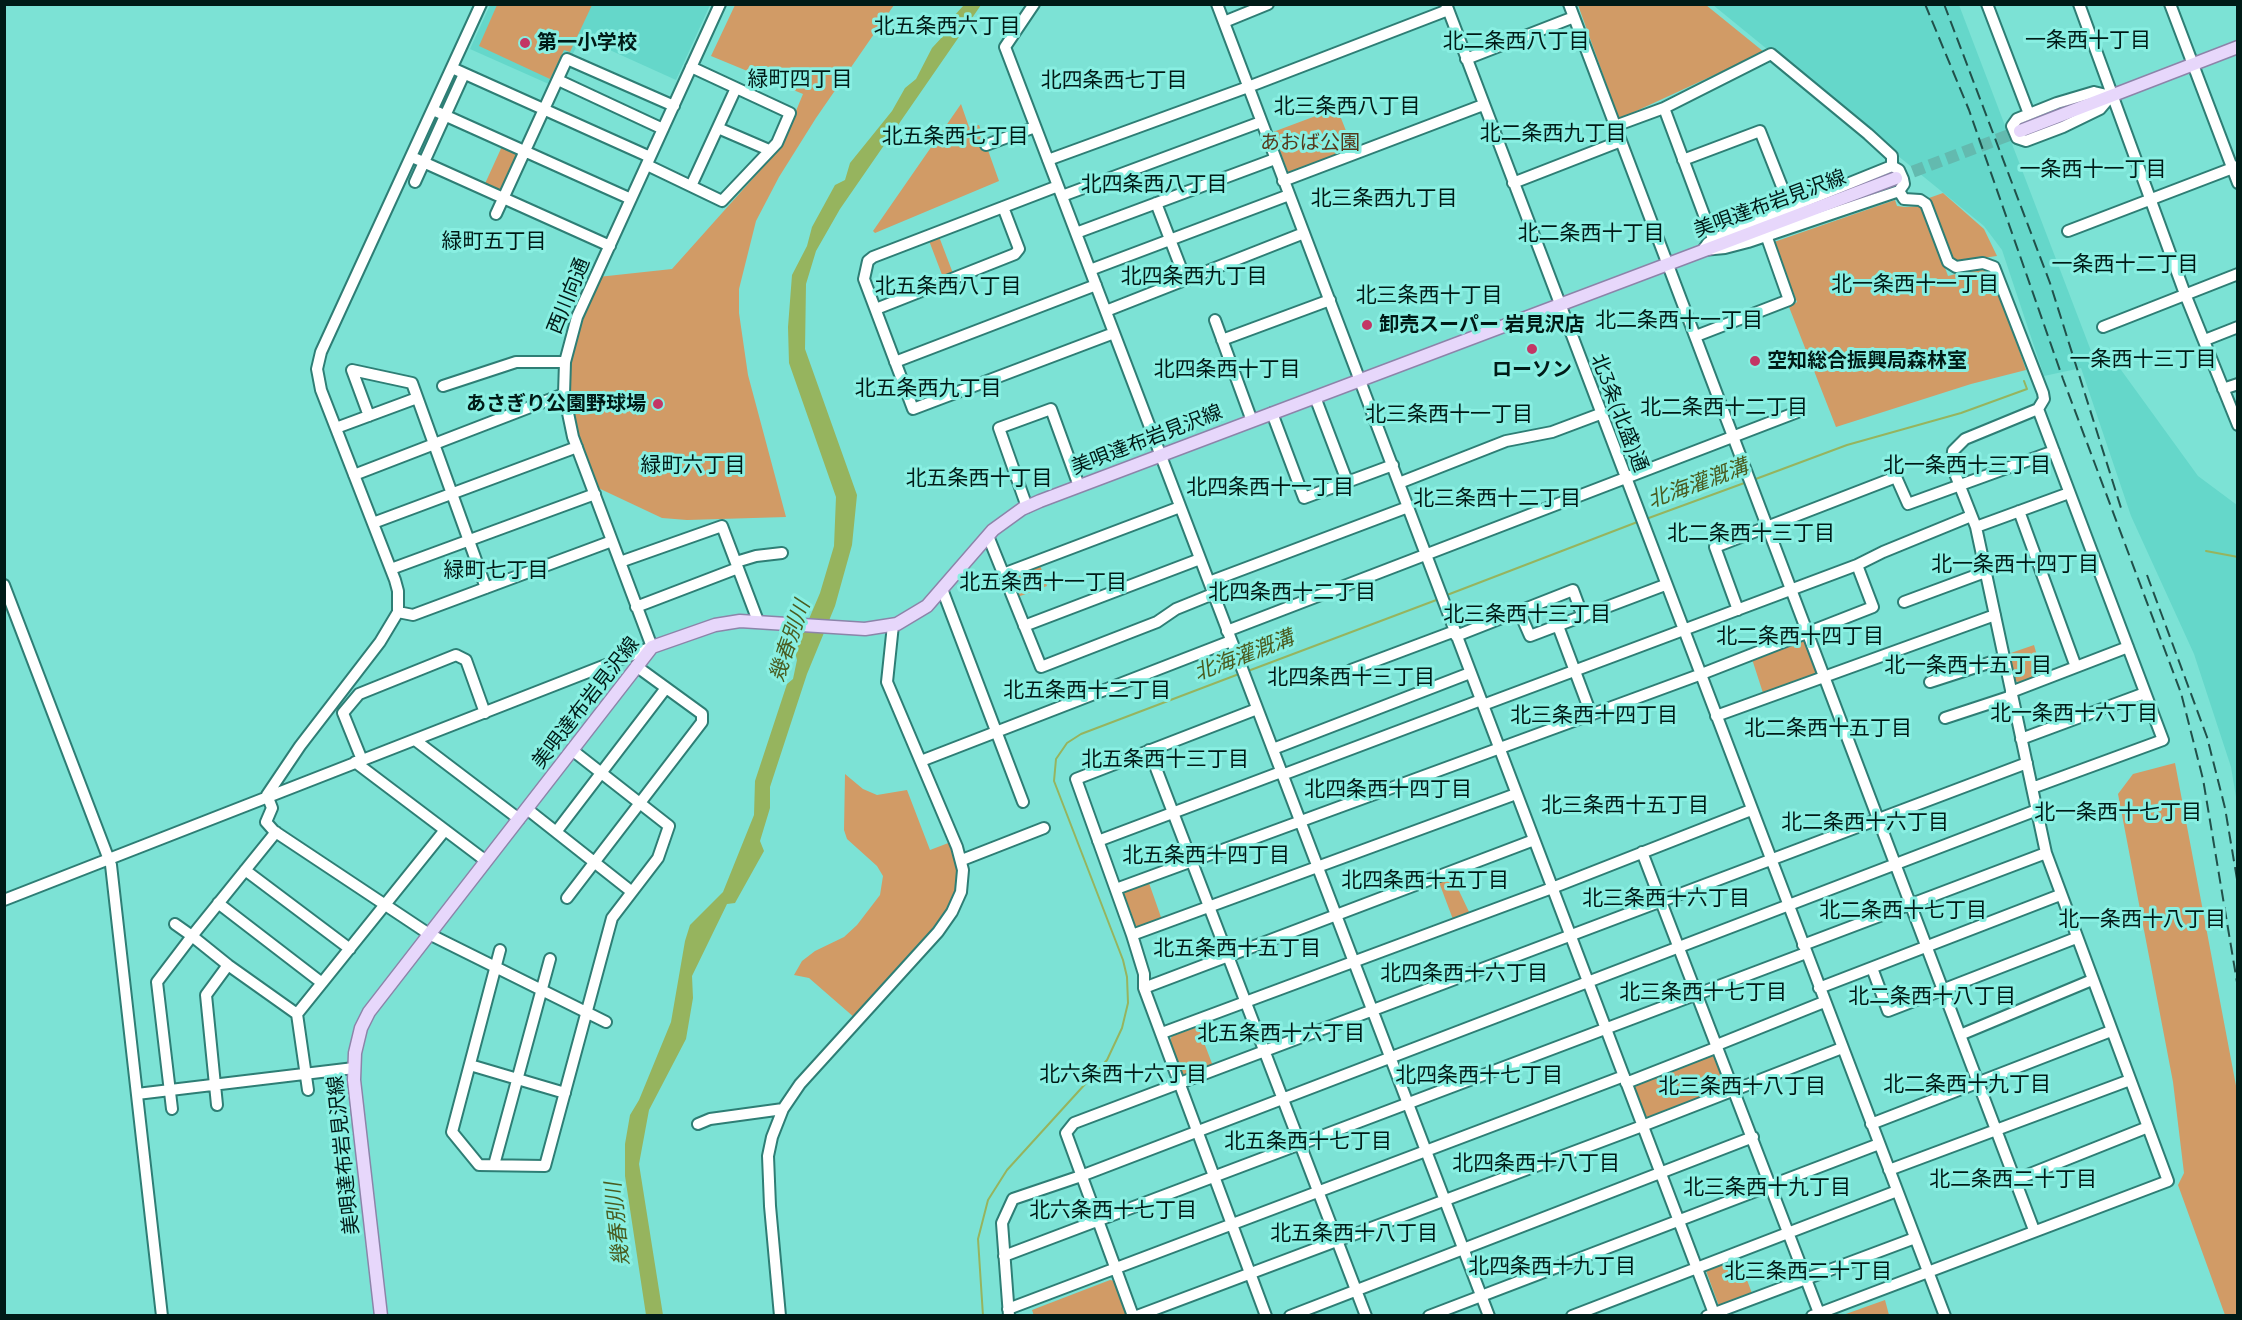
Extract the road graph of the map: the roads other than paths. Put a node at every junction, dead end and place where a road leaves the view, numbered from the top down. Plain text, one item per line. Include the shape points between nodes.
1 (481, 4) edge
2 (720, 4) edge
3 (1034, 4) edge
4 (1217, 4) edge
5 (1268, 4) edge
6 (1569, 4) edge
7 (1987, 4) edge
8 (2079, 4) edge
9 (2170, 4) edge
10 (1447, 7) edge
11 (1574, 17) junction
12 (1224, 22) junction
13 (2238, 47) edge
14 (1466, 59) junction
15 (2193, 64) junction
16 (691, 67) junction
17 (452, 68) junction
18 (464, 74) junction
19 (558, 80) junction
20 (1248, 87) junction
21 (736, 88) junction
22 (2111, 96) junction
23 (1483, 105) junction
24 (674, 106) junction
25 (1664, 108) junction
26 (544, 110) junction
27 (433, 111) junction
28 (2029, 114) junction
29 (446, 116) junction
30 (1261, 122) junction
31 (1615, 126) junction
32 (1035, 127) junction
33 (718, 128) junction
34 (663, 129) junction
35 (2020, 131) tunnel mouth
36 (1621, 141) junction
37 (986, 145) dead end
38 (770, 150) junction
39 (525, 151) junction
40 (412, 157) junction
41 (1275, 159) junction
42 (1048, 160) junction
43 (1683, 160) junction
44 (648, 161) junction
45 (425, 162) junction
46 (2235, 168) edge
47 (1894, 172) junction
48 (1283, 181) junction
49 (415, 182) dead end
50 (1513, 183) junction
51 (2238, 183) edge
52 (691, 186) junction
53 (1060, 191) junction
54 (1899, 191) junction
55 (1289, 195) junction
56 (503, 198) junction
57 (631, 199) junction
58 (2150, 201) junction
59 (1156, 204) junction
60 (1003, 207) junction
61 (1790, 207) junction
62 (496, 214) dead end
63 (2068, 231) dead end
64 (1076, 233) junction
65 (1304, 233) junction
66 (1766, 235) junction
67 (1713, 239) junction
68 (1170, 240) junction
69 (610, 246) junction
70 (1703, 250) junction
71 (1669, 263) junction
72 (1090, 270) junction
73 (2238, 274) edge
74 (1185, 281) junction
75 (1096, 285) junction
76 (2185, 294) junction
77 (1330, 300) junction
78 (1560, 305) junction
79 (876, 309) junction
80 (1106, 311) junction
81 (1215, 320) dead end
82 (2103, 327) dead end
83 (2238, 327) edge
84 (1114, 333) junction
85 (1696, 336) junction
86 (1222, 340) junction
87 (2205, 340) junction
88 (565, 362) junction
89 (895, 362) junction
90 (1360, 380) junction
91 (2238, 384) edge
92 (442, 386) dead end
93 (2223, 389) junction
94 (564, 394) junction
95 (1315, 397) junction
96 (417, 398) junction
97 (2038, 409) junction
98 (1800, 411) dead end
99 (1272, 413) junction
100 (1600, 414) junction
101 (369, 416) junction
102 (1251, 421) junction
103 (2238, 425) edge
104 (336, 428) junction
105 (1734, 437) junction
106 (435, 444) junction
107 (577, 447) junction
108 (2054, 451) junction
109 (1160, 455) junction
110 (1393, 465) junction
111 (354, 475) junction
112 (1625, 479) junction
113 (1347, 481) junction
114 (1399, 483) junction
115 (1080, 486) junction
116 (1960, 486) junction
117 (2069, 493) junction
118 (452, 494) junction
119 (595, 494) junction
120 (1027, 507) junction
121 (1180, 507) junction
122 (1408, 507) junction
123 (2019, 511) junction
124 (1971, 516) junction
125 (373, 523) junction
126 (1766, 527) junction
127 (1976, 527) junction
128 (988, 536) junction
129 (469, 540) junction
130 (612, 541) junction
131 (782, 554) dead end
132 (1427, 555) junction
133 (1200, 559) junction
134 (620, 562) junction
135 (737, 565) junction
136 (1857, 565) junction
137 (391, 569) junction
138 (1985, 572) junction
139 (1003, 574) junction
140 (1209, 582) junction
141 (4, 585) edge
142 (1665, 585) junction
143 (486, 588) junction
144 (942, 589) junction
145 (1790, 591) junction
146 (1214, 594) junction
147 (1904, 602) dead end
148 (636, 607) junction
149 (1738, 610) junction
150 (1519, 611) junction
151 (398, 612) junction
152 (1995, 615) junction
153 (1583, 617) junction
154 (764, 621) junction
155 (893, 626) junction
156 (1024, 626) junction
157 (1558, 626) junction
158 (1683, 631) junction
159 (1456, 633) junction
160 (1807, 634) junction
161 (1229, 636) junction
162 (652, 647) junction
163 (2128, 647) junction
164 (2004, 658) junction
165 (636, 666) junction
166 (2076, 667) junction
167 (1351, 670) dead end
168 (1575, 671) junction
169 (1470, 673) junction
170 (1699, 675) junction
171 (1822, 676) junction
172 (1930, 682) dead end
173 (666, 688) junction
174 (2145, 693) junction
175 (2012, 694) junction
176 (1482, 703) junction
177 (1257, 709) junction
178 (484, 713) junction
179 (1591, 714) junction
180 (1716, 716) junction
181 (1946, 718) dead end
182 (998, 731) junction
183 (2021, 739) junction
184 (415, 740) junction
185 (1498, 747) junction
186 (1273, 749) junction
187 (572, 750) junction
188 (1149, 750) junction
189 (359, 761) junction
190 (921, 761) junction
191 (2026, 763) junction
192 (600, 773) junction
193 (1282, 774) junction
194 (2032, 788) junction
195 (1516, 794) junction
196 (267, 795) junction
197 (1023, 802) dead end
198 (640, 804) junction
199 (1751, 810) junction
200 (2037, 810) junction
201 (1173, 813) junction
202 (523, 814) junction
203 (1877, 819) junction
204 (1300, 821) junction
205 (1044, 828) dead end
206 (445, 830) junction
207 (276, 832) junction
208 (556, 832) junction
209 (1534, 840) junction
210 (1098, 841) junction
211 (1642, 852) junction
212 (2046, 853) junction
213 (109, 859) junction
214 (1770, 859) junction
215 (962, 860) junction
216 (486, 861) junction
217 (595, 862) junction
218 (1192, 862) junction
219 (1895, 866) junction
220 (1318, 868) junction
221 (245, 870) junction
222 (1552, 888) junction
223 (1116, 889) junction
224 (632, 892) junction
225 (2060, 895) junction
226 (567, 898) dead end
227 (4, 900) edge
228 (1661, 902) junction
229 (218, 903) junction
230 (385, 905) junction
231 (1910, 905) junction
232 (1788, 907) junction
233 (1208, 908) junction
234 (1336, 914) junction
235 (176, 924) dead end
236 (429, 934) junction
237 (1132, 935) junction
238 (192, 936) junction
239 (1571, 937) junction
240 (2076, 938) junction
241 (1926, 947) junction
242 (1680, 948) junction
243 (350, 949) junction
244 (1805, 949) junction
245 (500, 950) dead end
246 (1227, 956) junction
247 (550, 959) dead end
248 (1354, 961) junction
249 (228, 965) junction
250 (1872, 968) junction
251 (495, 969) junction
252 (2092, 980) junction
253 (322, 983) junction
254 (1588, 983) junction
255 (1144, 988) junction
256 (1819, 988) junction
257 (1942, 990) junction
258 (540, 991) junction
259 (1697, 994) junction
260 (1824, 1002) junction
261 (1245, 1004) junction
262 (1372, 1010) junction
263 (587, 1013) junction
264 (297, 1014) junction
265 (606, 1022) dead end
266 (1606, 1029) junction
267 (2111, 1031) junction
268 (1162, 1033) junction
269 (1960, 1035) junction
270 (1718, 1046) junction
271 (1842, 1048) junction
272 (1264, 1051) junction
273 (1390, 1056) junction
274 (470, 1065) junction
275 (354, 1068) junction
276 (306, 1074) junction
277 (517, 1079) junction
278 (1625, 1079) junction
279 (2130, 1080) junction
280 (1978, 1082) junction
281 (1179, 1084) junction
282 (215, 1085) junction
283 (171, 1090) junction
284 (308, 1090) dead end
285 (1735, 1090) junction
286 (137, 1094) junction
287 (565, 1094) junction
288 (1282, 1098) junction
289 (1408, 1103) junction
290 (217, 1105) dead end
291 (172, 1109) dead end
292 (783, 1109) junction
293 (698, 1124) dead end
294 (1871, 1124) junction
295 (1643, 1126) junction
296 (2148, 1127) junction
297 (1996, 1130) junction
298 (1198, 1131) junction
299 (1753, 1137) junction
300 (1879, 1144) junction
301 (1299, 1145) junction
302 (1426, 1150) junction
303 (494, 1165) junction
304 (1889, 1170) junction
305 (1661, 1173) junction
306 (1081, 1176) junction
307 (1214, 1178) junction
308 (2015, 1180) junction
309 (1770, 1185) junction
310 (1897, 1191) junction
311 (1318, 1193) junction
312 (1445, 1199) junction
313 (1679, 1221) junction
314 (1099, 1222) junction
315 (1232, 1226) junction
316 (2034, 1230) junction
317 (1789, 1232) junction
318 (1915, 1238) junction
319 (1336, 1241) junction
320 (1464, 1249) junction
321 (1004, 1256) junction
322 (1697, 1267) junction
323 (1116, 1269) junction
324 (1928, 1271) junction
325 (1250, 1274) junction
326 (1807, 1279) junction
327 (1356, 1290) junction
328 (1481, 1295) junction
329 (1008, 1312) edge
330 (1815, 1314) edge
331 (1712, 1315) edge
332 (162, 1316) edge
333 (381, 1316) edge
334 (780, 1316) edge
335 (1135, 1316) edge
336 (1266, 1316) edge
337 (1290, 1316) edge
338 (1366, 1316) edge
339 (1430, 1316) edge
340 (1489, 1316) edge
341 (1572, 1316) edge
342 (1945, 1316) edge

1 - 17 street
2 - 16 street, 西川向通
3 - 32 street via 1005,47
4 - 12 street
5 - 12 street
6 - 11 street
7 - 28 street
8 - 22 street
9 - 15 street
10 - 14 street, 北3条(北盛)通
10 - 20 street
11 - 14 street
11 - 31 street
12 - 20 street
13 - 15 main road
14 - 23 street, 北3条(北盛)通
15 - 22 main road
15 - 46 street
16 - 21 street
16 - 24 street, 西川向通
17 - 18 street
17 - 27 street
18 - 26 street
18 - 29 street
19 - 24 street via 567,59
19 - 26 street
19 - 34 street
20 - 30 street
20 - 42 street
21 - 33 street
21 - 38 street via 790,113
22 - 28 street via 2094,92
22 - 28 street via 2100,109 2022,141 2017,138 2013,123
22 - 35 main road
22 - 58 street
23 - 48 street
23 - 50 street, 北3条(北盛)通
24 - 34 street, 西川向通
25 - 31 street
25 - 43 street
25 - 47 street via 1772,54 1892,156
26 - 39 street
26 - 44 street
27 - 29 street
27 - 40 street
29 - 39 street
29 - 45 street
30 - 41 street
30 - 53 street
31 - 36 street
32 - 37 street
32 - 42 street
33 - 38 street
33 - 52 street
34 - 44 street, 西川向通
36 - 50 street
36 - 71 street
38 - 52 street via 722,201
39 - 56 street
39 - 57 street
40 - 45 street
40 - 104 street via 321,352 319,384
41 - 48 street
41 - 59 street
42 - 53 street
43 - 61 street via 1760,131
43 - 67 street
44 - 52 street
44 - 57 street, 西川向通
45 - 49 street
45 - 56 street
46 - 51 street
46 - 58 street
47 - 54 street via 1899,170 1903,180
47 - 61 street
47 - 70 main road, 美唄達布岩見沢線
48 - 55 street
50 - 78 street, 北3条(北盛)通
53 - 60 street
53 - 64 street
54 - 66 street
54 - 97 street via 1904,199 1926,204 1948,262 1956,267 1983,263 1994,267 2043,393
55 - 65 street
55 - 68 street
56 - 62 street
56 - 69 street
57 - 69 street, 西川向通
58 - 63 street
58 - 76 street
59 - 64 street
59 - 68 street
60 - 79 street via 873,257 863,273
60 - 79 street via 1019,249 1015,254
61 - 67 street
64 - 72 street
65 - 74 street
65 - 77 street
66 - 70 street via 1725,248
66 - 85 street via 1789,300
67 - 70 street
68 - 72 street
68 - 74 street
69 - 88 street, 西川向通 via 572,327
70 - 71 main road, 美唄達布岩見沢線
71 - 78 main road, 美唄達布岩見沢線
71 - 85 street
72 - 75 street
73 - 76 street
74 - 80 street
75 - 80 street
75 - 89 street
76 - 82 street
76 - 87 street
77 - 86 street
77 - 90 street
78 - 90 main road, 美唄達布岩見沢線
78 - 100 street, 北3条(北盛)通
79 - 89 street
80 - 84 street
81 - 86 street
83 - 87 street
84 - 89 street via 913,409
84 - 109 street
85 - 105 street
86 - 102 street
87 - 93 street
88 - 92 street via 516,362
88 - 94 street, 西川向通
90 - 95 main road, 美唄達布岩見沢線
90 - 110 street
91 - 93 street
93 - 103 street
94 - 106 street
94 - 107 street, 西川向通
95 - 99 main road, 美唄達布岩見沢線
95 - 113 street
96 - 101 street
96 - 101 street via 412,383 352,370
96 - 106 street
97 - 108 street
97 - 116 street via 1957,445 1952,458
98 - 105 street
99 - 102 main road, 美唄達布岩見沢線
99 - 113 street via 1304,498
100 - 112 street, 北3条(北盛)通
100 - 114 street via 1552,432 1506,441
101 - 104 street
102 - 109 main road, 美唄達布岩見沢線
104 - 111 street
105 - 112 street
105 - 126 street
106 - 111 street
106 - 118 street
107 - 118 street
107 - 119 street, 西川向通
108 - 116 street
108 - 117 street
109 - 115 main road, 美唄達布岩見沢線
109 - 121 street
110 - 113 street
110 - 114 street
111 - 125 street
112 - 132 street
112 - 142 street, 北3条(北盛)通
114 - 122 street
115 - 120 main road, 美唄達布岩見沢線
115 - 120 street via 1051,409 999,428
116 - 124 street
116 - 126 street via 1908,504 1896,477
117 - 123 street
117 - 163 street
118 - 125 street
118 - 129 street
119 - 129 street
119 - 130 street, 西川向通
120 - 128 main road, 美唄達布岩見沢線
121 - 133 street
121 - 139 street
122 - 132 street
122 - 140 street
123 - 127 street
123 - 166 street
124 - 127 street
124 - 136 street
125 - 137 street
126 - 145 street
126 - 149 street via 1715,547
127 - 138 street
128 - 139 street
128 - 144 main road, 美唄達布岩見沢線
129 - 137 street
129 - 143 street
130 - 134 street, 西川向通
130 - 143 street
131 - 135 street via 756,555
132 - 159 street
132 - 161 street
133 - 140 street
133 - 156 street
134 - 135 street via 722,526
134 - 148 street, 西川向通
135 - 148 street
135 - 154 street
136 - 145 street
136 - 160 street via 1873,607
137 - 151 street via 398,591
138 - 147 street
138 - 152 street
139 - 156 street
140 - 146 street
141 - 213 street
142 - 153 street
142 - 158 street, 北3条(北盛)通
143 - 151 street via 413,615
144 - 155 main road, 美唄達布岩見沢線 via 920,612
144 - 182 street
145 - 149 street
145 - 160 street
146 - 156 street via 1176,609 1157,622 1041,667
146 - 161 street
148 - 162 street, 西川向通
149 - 158 street
150 - 153 street via 1573,590
150 - 157 street via 1530,636
150 - 159 street
151 - 196 street
152 - 164 street
152 - 171 street
153 - 157 street
154 - 155 main road, 美唄達布岩見沢線 via 851,628
154 - 162 main road, 美唄達布岩見沢線 via 715,625
155 - 190 street via 887,682
157 - 168 street
158 - 168 street
158 - 170 street, 北3条(北盛)通
159 - 167 street
159 - 169 street
160 - 170 street
160 - 171 street
161 - 177 street
161 - 182 street
162 - 165 main road, 美唄達布岩見沢線
162 - 178 street
163 - 166 street
163 - 174 street
164 - 172 street
164 - 175 street
165 - 173 street
165 - 187 main road, 美唄達布岩見沢線
166 - 175 street
168 - 176 street
168 - 179 street
169 - 176 street
169 - 186 street
170 - 179 street
170 - 180 street, 北3条(北盛)通
171 - 180 street
171 - 203 street
173 - 192 street
173 - 198 street via 702,714 702,722
174 - 183 street
174 - 194 street via 2163,740
175 - 181 street
175 - 183 street
176 - 185 street
176 - 193 street
177 - 186 street
177 - 188 street
178 - 184 street
178 - 189 street via 466,660 456,655 359,694 344,713
179 - 185 street
180 - 199 street, 北3条(北盛)通
182 - 190 street
182 - 197 street
183 - 191 street
184 - 189 street
184 - 202 street
185 - 195 street
185 - 204 street
186 - 193 street
187 - 192 street
187 - 202 main road, 美唄達布岩見沢線
188 - 201 street
188 - 210 street via 1076,779
189 - 196 street
189 - 206 street
190 - 215 street
191 - 194 street
191 - 203 street
192 - 198 street
192 - 208 street
193 - 201 street
193 - 204 street
194 - 200 street
195 - 209 street
195 - 220 street
196 - 207 street via 272,808 266,822
196 - 213 street
198 - 217 street
198 - 224 street via 669,826 658,858
199 - 211 street
199 - 214 street, 北3条(北盛)通
200 - 212 street
200 - 219 street
201 - 210 street
201 - 218 street
202 - 208 street
202 - 216 main road, 美唄達布岩見沢線
203 - 214 street
203 - 219 street
204 - 218 street
204 - 220 street
205 - 215 street
206 - 216 street
206 - 230 street
207 - 221 street
207 - 230 street
208 - 217 street
209 - 222 street
209 - 234 street
210 - 223 street
211 - 222 street
211 - 228 street
212 - 225 street
212 - 231 street
213 - 227 street
213 - 286 street
214 - 228 street
214 - 232 street, 北3条(北盛)通
215 - 292 street via 961,892 947,920 800,1084
216 - 236 main road, 美唄達布岩見沢線
217 - 224 street
217 - 226 street
218 - 223 street
218 - 233 street
219 - 231 street
219 - 232 street
220 - 233 street
220 - 234 street
221 - 229 street
221 - 243 street
222 - 239 street
222 - 248 street
223 - 237 street
224 - 263 street via 612,918
225 - 240 street
225 - 241 street
228 - 239 street
228 - 242 street
229 - 238 street
229 - 253 street
230 - 236 street
230 - 243 street
231 - 241 street
231 - 244 street
232 - 242 street
232 - 244 street, 北3条(北盛)通
233 - 237 street
233 - 246 street
234 - 246 street
234 - 248 street
235 - 238 street
236 - 251 street
236 - 275 main road, 美唄達布岩見沢線 via 369,1012 358,1036
237 - 255 street via 1144,974
238 - 249 street
238 - 283 street via 157,982
239 - 254 street
239 - 262 street
240 - 252 street
240 - 257 street
241 - 250 street
241 - 257 street
242 - 254 street
242 - 259 street
243 - 253 street
244 - 256 street, 北3条(北盛)通
244 - 259 street
245 - 251 street
246 - 255 street
246 - 261 street
247 - 258 street
248 - 261 street
248 - 262 street
249 - 264 street
249 - 282 street via 206,995
250 - 256 street
250 - 257 street via 1888,1011
251 - 258 street
251 - 274 street
252 - 267 street
252 - 269 street
253 - 264 street
254 - 266 street
254 - 273 street
255 - 268 street
256 - 260 street, 北3条(北盛)通
257 - 269 street
258 - 263 street
258 - 277 street
259 - 266 street
259 - 270 street
260 - 270 street
260 - 271 street, 北3条(北盛)通
261 - 268 street
261 - 272 street
262 - 272 street
262 - 273 street
263 - 265 street
263 - 287 street
264 - 276 street
266 - 278 street
266 - 289 street
267 - 279 street
267 - 280 street
268 - 281 street
269 - 280 street
270 - 278 street
270 - 285 street
271 - 285 street
271 - 294 street, 北3条(北盛)通
272 - 281 street
272 - 288 street
273 - 288 street
273 - 289 street
274 - 277 street
274 - 303 street via 452,1131 479,1165
275 - 276 street
275 - 333 main road, 美唄達布岩見沢線
276 - 282 street
276 - 284 street
277 - 287 street
277 - 303 street
278 - 295 street
278 - 302 street
279 - 296 street
279 - 297 street
280 - 294 street
280 - 297 street
281 - 298 street
281 - 306 street via 1074,1123 1066,1133
282 - 283 street
282 - 290 street
283 - 286 street
283 - 291 street
285 - 295 street
285 - 299 street
286 - 332 street
287 - 303 street via 545,1166
288 - 298 street
288 - 301 street
289 - 301 street
289 - 302 street
292 - 293 street
292 - 334 street via 768,1156
294 - 300 street, 北3条(北盛)通
295 - 305 street
295 - 312 street
296 - 308 street
296 - 316 street via 2168,1180
297 - 304 street
297 - 308 street
298 - 306 street
298 - 307 street
299 - 305 street
299 - 309 street
300 - 304 street, 北3条(北盛)通
300 - 309 street
301 - 307 street
301 - 311 street
302 - 311 street
302 - 312 street
304 - 310 street, 北3条(北盛)通
305 - 313 street
305 - 320 street
306 - 314 street
306 - 321 street via 1013,1199 1002,1223
307 - 314 street
307 - 315 street
308 - 316 street
309 - 313 street
309 - 317 street
310 - 317 street
310 - 318 street, 北3条(北盛)通
311 - 315 street
311 - 319 street
312 - 319 street
312 - 320 street
313 - 322 street
313 - 328 street
314 - 321 street
314 - 323 street
315 - 323 street
315 - 325 street
316 - 324 street
317 - 322 street
317 - 326 street
318 - 324 street, 北3条(北盛)通
318 - 326 street
319 - 325 street
319 - 327 street
320 - 327 street
320 - 328 street
321 - 329 street
322 - 331 street
322 - 341 street
323 - 329 street
323 - 335 street
324 - 330 street
324 - 342 street, 北3条(北盛)通
325 - 335 street
325 - 336 street
326 - 330 street
326 - 331 street
327 - 337 street
327 - 338 street
328 - 339 street
328 - 340 street

